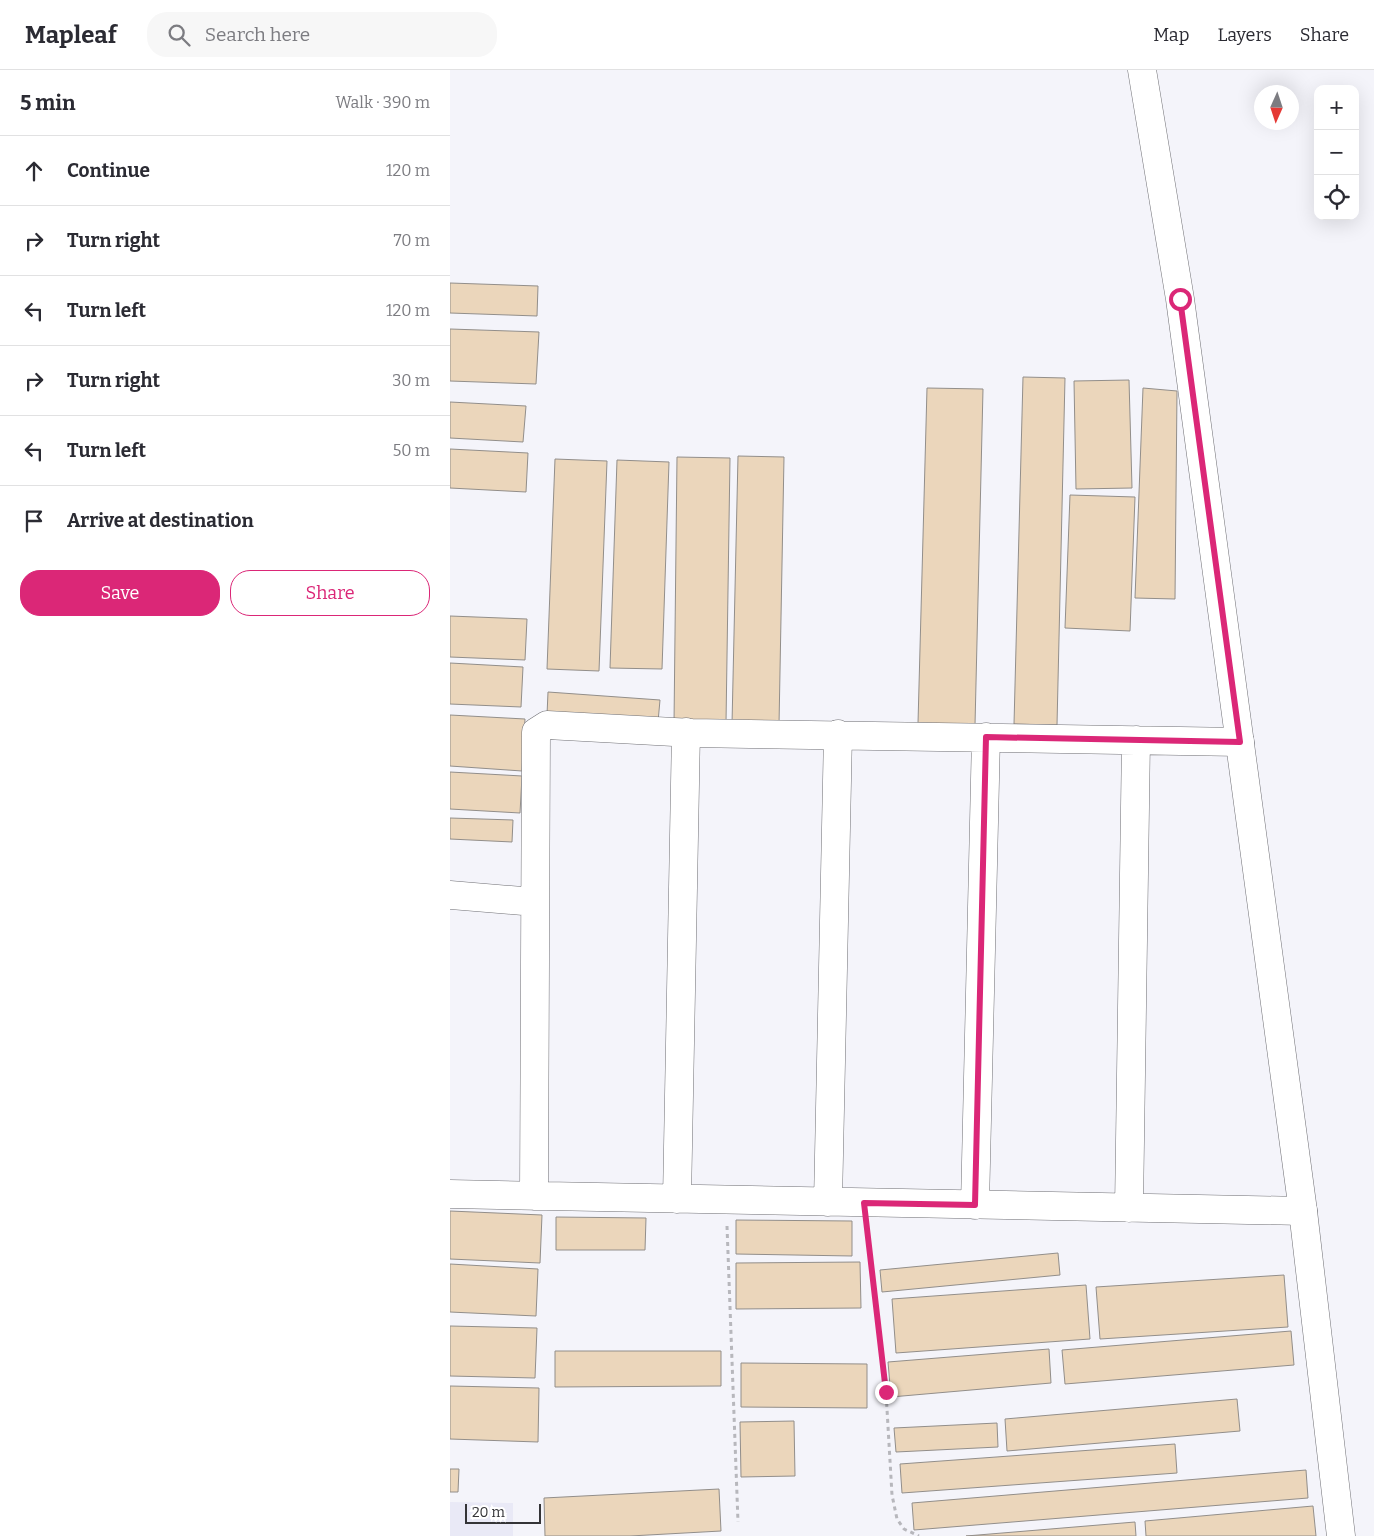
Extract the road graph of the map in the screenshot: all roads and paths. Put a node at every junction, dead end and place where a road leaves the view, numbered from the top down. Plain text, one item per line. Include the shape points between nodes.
1 (1142, 70) edge
2 (686, 732) junction
3 (838, 734) junction
4 (986, 737) junction
5 (1136, 740) junction
6 (1240, 742) junction
7 (450, 895) edge
8 (535, 902) junction
9 (450, 1194) edge
10 (534, 1196) junction
11 (677, 1199) junction
12 (726, 1200) junction
13 (828, 1202) junction
14 (864, 1203) junction
15 (975, 1205) junction
16 (1129, 1208) junction
17 (1303, 1211) junction
18 (738, 1522) dead end
19 (919, 1536) edge
20 (1341, 1536) edge

1 - 6 street via 1180,299
2 - 3 street
2 - 8 street via 547,725 536,732
2 - 11 street
3 - 4 street
3 - 13 street
4 - 5 street
4 - 15 street
5 - 6 street
5 - 16 street
6 - 17 street
7 - 8 street
8 - 10 street
9 - 10 street
10 - 11 street
11 - 12 street
12 - 13 street
12 - 18 path
13 - 14 street
14 - 15 street
14 - 19 path via 886,1392 892,1495 897,1519 904,1529
15 - 16 street
16 - 17 street
17 - 20 street

